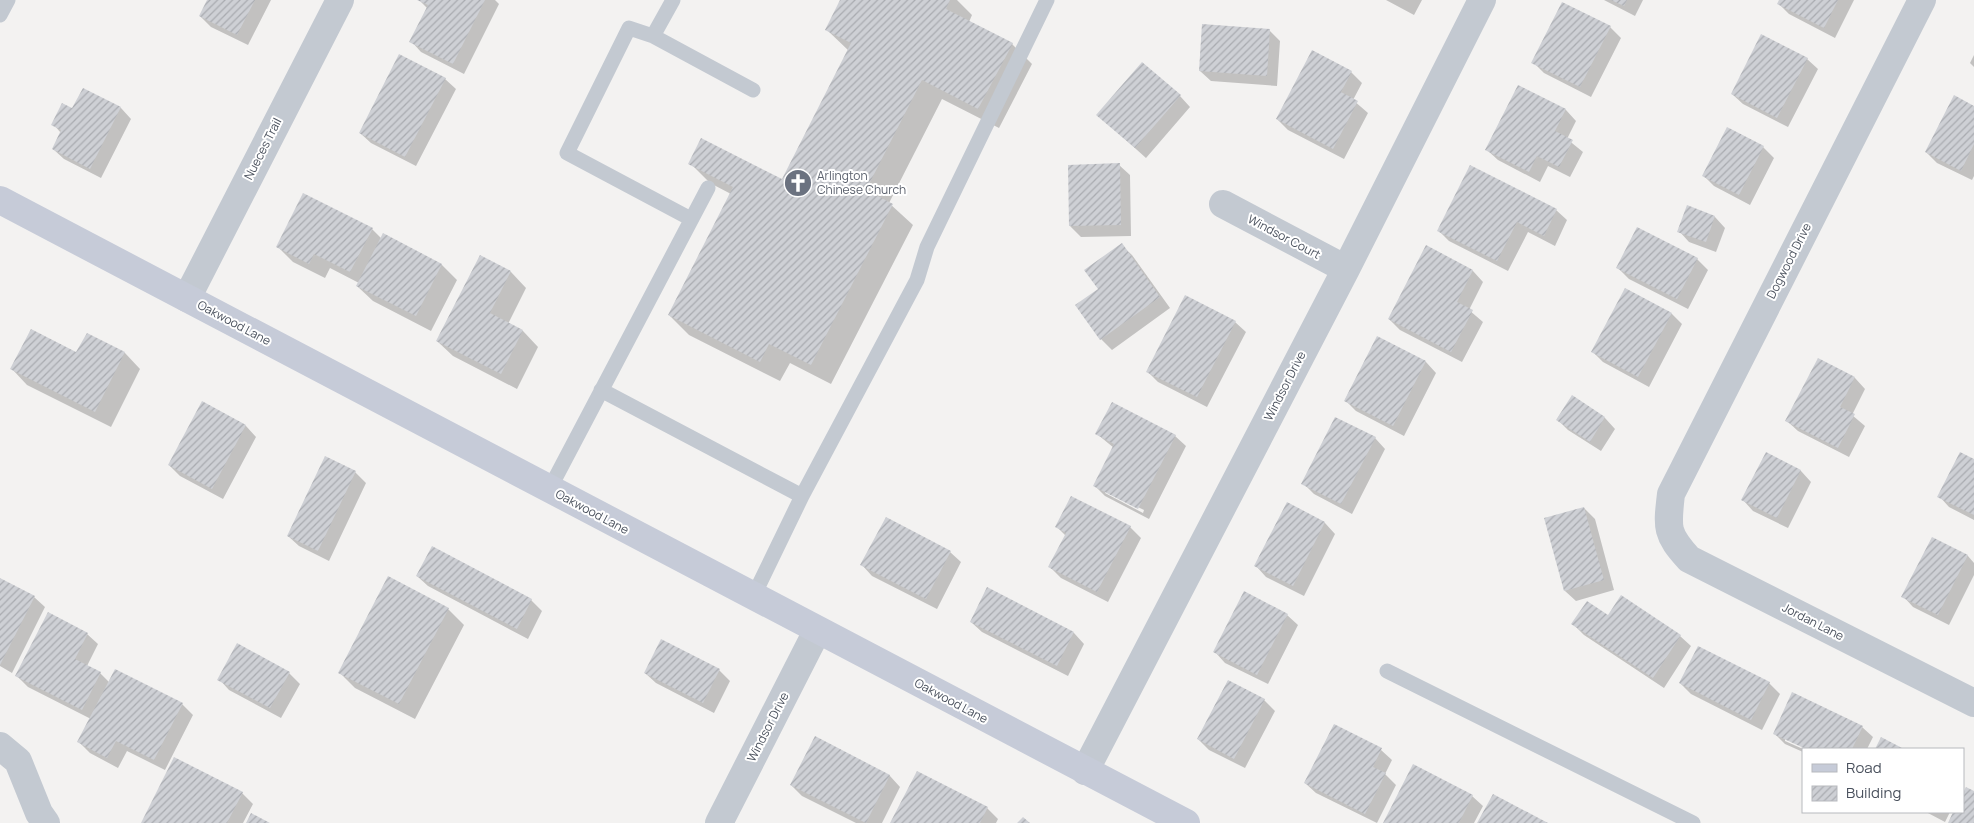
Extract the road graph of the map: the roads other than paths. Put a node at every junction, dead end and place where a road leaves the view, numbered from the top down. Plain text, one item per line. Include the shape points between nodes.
1 (8, 0) edge
2 (340, 0) edge
3 (673, 0) edge
4 (1047, 0) edge
5 (1482, 0) edge
6 (1922, 0) edge
7 (0, 14) edge
8 (653, 36) junction
9 (753, 90) dead end
10 (708, 188) dead end
11 (0, 200) edge
12 (1223, 204) dead end
13 (691, 219) junction
14 (1346, 269) junction
15 (187, 298) junction
16 (601, 390) junction
17 (549, 490) junction
18 (802, 496) junction
19 (1667, 526) joint
20 (753, 597) junction
21 (817, 631) junction
22 (1388, 670) dead end
23 (1974, 703) edge
24 (0, 746) edge
25 (1085, 771) junction
26 (46, 823) edge
27 (719, 823) edge
28 (1186, 823) edge
29 (1693, 823) edge

1 - 7 lane
2 - 15 street, Nueces Trail
3 - 8 lane
4 - 18 lane via 927,247 917,280
5 - 14 street, Windsor Drive
6 - 19 street, Dogwood Drive via 1671,494
8 - 9 lane
8 - 13 lane via 629,28 566,153
10 - 13 lane
11 - 15 street, Oakwood Lane
12 - 14 street, Windsor Court
13 - 16 lane
14 - 25 street, Windsor Drive
15 - 17 street, Oakwood Lane
16 - 17 lane
16 - 18 lane
17 - 20 street, Oakwood Lane
18 - 20 lane
19 - 23 street, Jordan Lane via 1676,545 1689,559
20 - 21 street, Oakwood Lane
21 - 25 street, Oakwood Lane
21 - 27 street, Windsor Drive
22 - 29 lane
24 - 26 street via 18,761
25 - 28 street, Oakwood Lane

